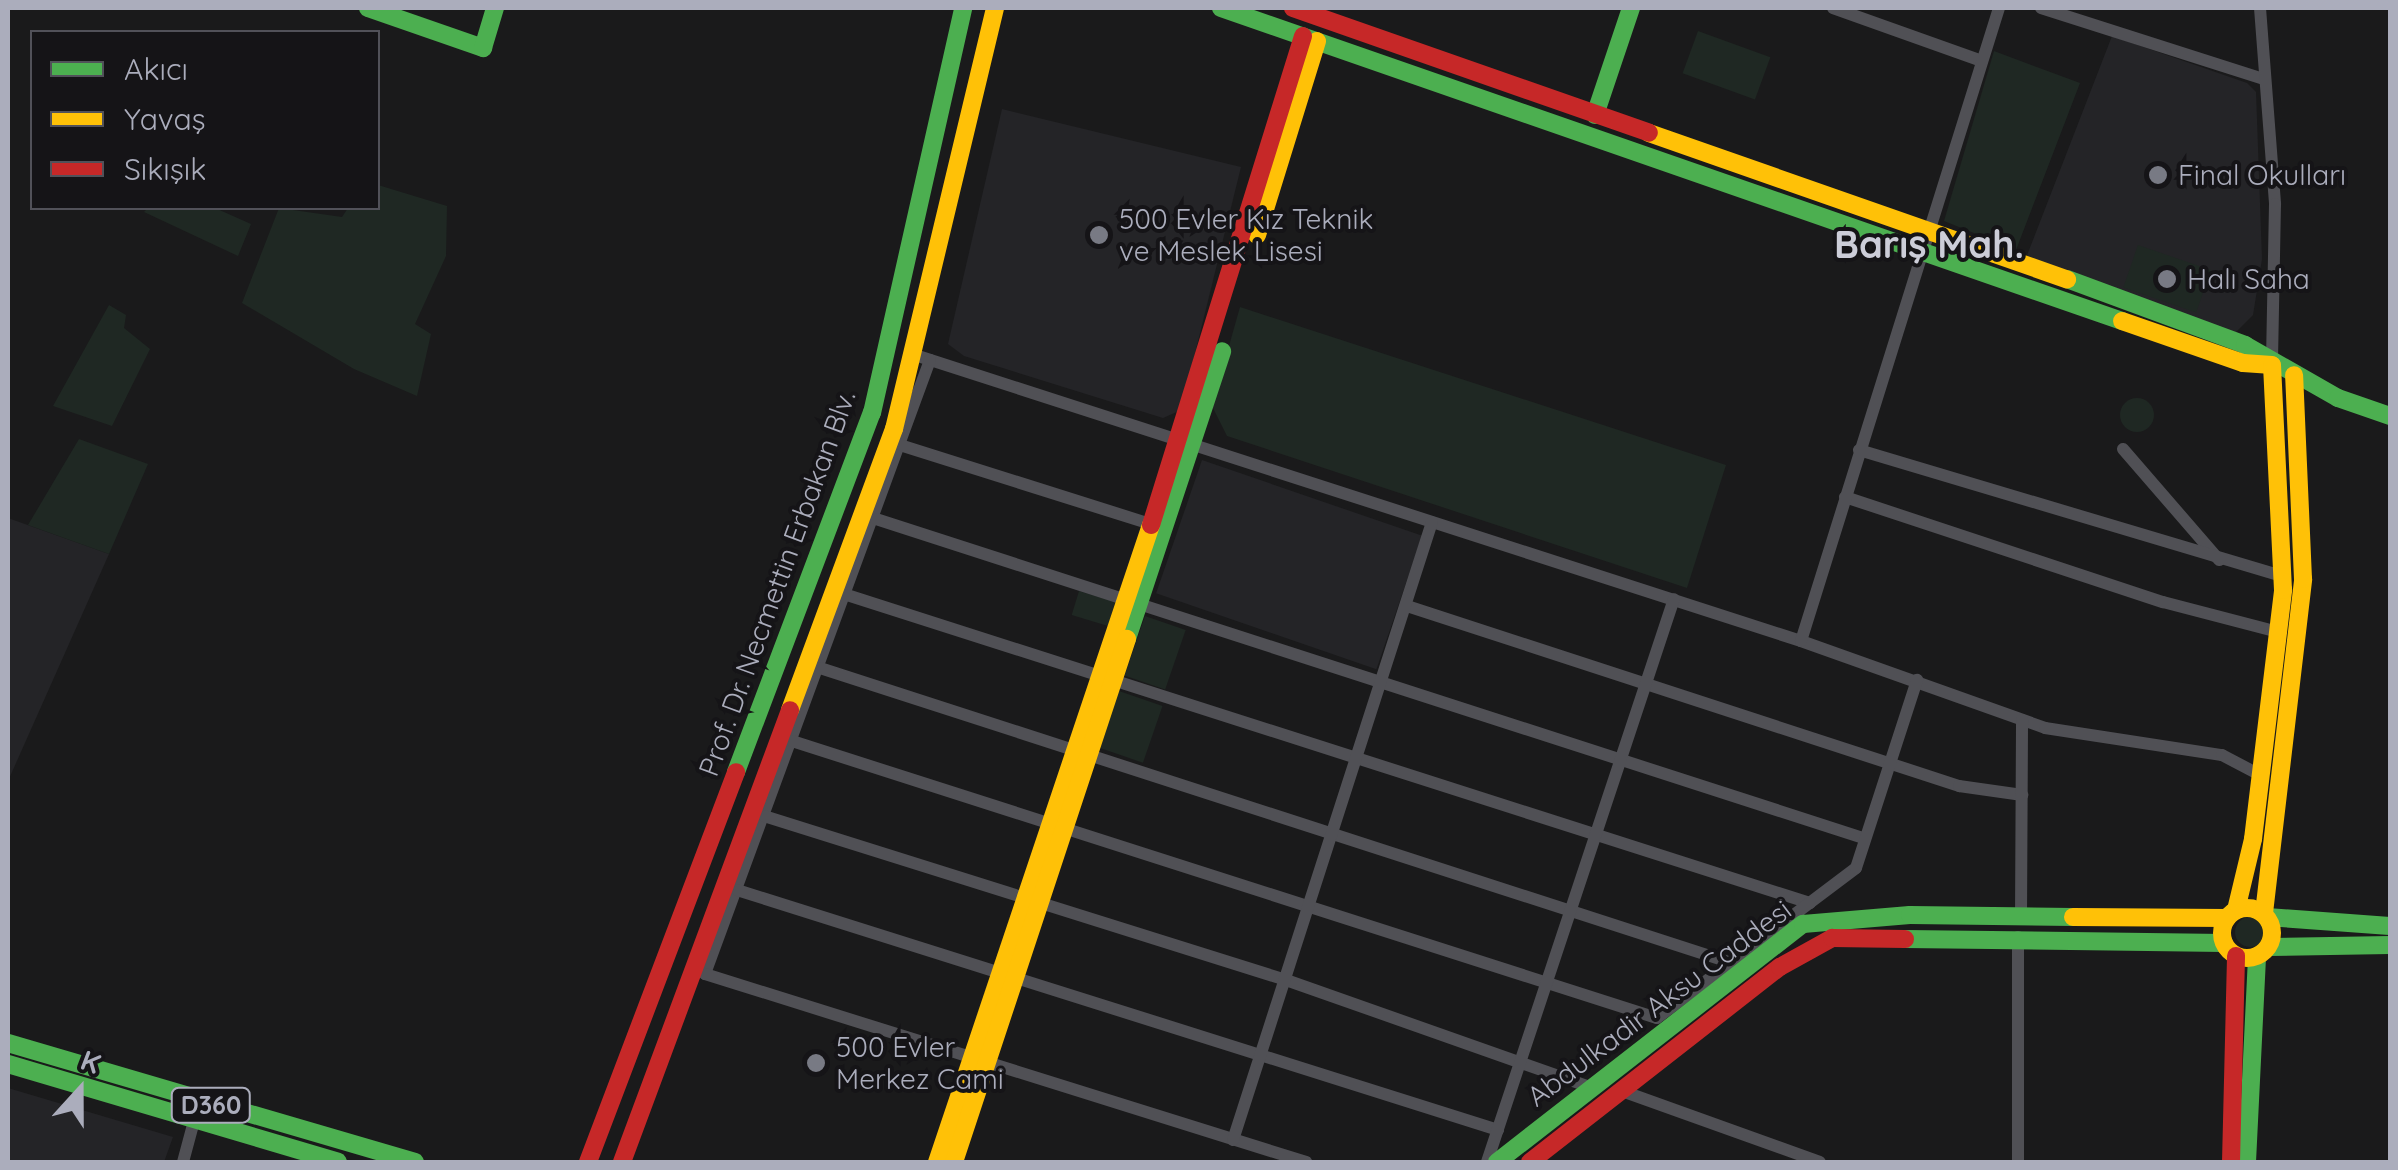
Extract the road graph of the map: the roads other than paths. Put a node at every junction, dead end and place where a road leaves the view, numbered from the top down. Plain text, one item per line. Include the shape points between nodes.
1 (368, 8) edge
2 (494, 8) edge
3 (963, 8) edge
4 (995, 8) edge
5 (1222, 8) edge
6 (1293, 8) edge
7 (1630, 8) edge
8 (1833, 8) edge
9 (1999, 8) edge
10 (2041, 8) edge
11 (2260, 8) edge
12 (1316, 11) edge
13 (1309, 38) junction
14 (1982, 62) junction
15 (2264, 79) junction
16 (1595, 115) junction
17 (1931, 228) junction
18 (1924, 251) junction
19 (922, 358) junction
20 (2272, 365) junction
21 (2294, 375) junction
22 (2390, 416) edge
23 (1186, 444) junction
24 (903, 446) junction
25 (2123, 448) dead end
26 (1859, 450) junction
27 (1845, 497) junction
28 (876, 520) junction
29 (1432, 522) junction
30 (1150, 524) junction
31 (2219, 560) junction
32 (2283, 576) junction
33 (847, 595) junction
34 (1674, 599) junction
35 (1132, 602) junction
36 (1407, 606) junction
37 (2278, 632) junction
38 (1801, 641) junction
39 (820, 668) junction
40 (1107, 677) junction
41 (1917, 680) junction
42 (1381, 682) junction
43 (1649, 684) junction
44 (2022, 720) junction
45 (792, 741) junction
46 (1082, 754) junction
47 (1357, 757) junction
48 (1625, 759) junction
49 (1886, 764) junction
50 (2260, 775) junction
51 (2022, 795) junction
52 (764, 816) junction
53 (1058, 827) junction
54 (1332, 834) junction
55 (1600, 835) junction
56 (1863, 838) junction
57 (737, 890) junction
58 (1034, 903) junction
59 (1810, 903) junction
60 (1311, 907) junction
61 (1575, 910) junction
62 (2231, 914) junction
63 (2266, 915) junction
64 (2020, 917) junction
65 (2390, 926) edge
66 (2018, 937) junction
67 (2390, 945) edge
68 (2230, 949) junction
69 (2263, 952) junction
70 (1736, 965) junction
71 (1009, 977) junction
72 (1286, 980) junction
73 (1550, 982) junction
74 (8, 1029) edge
75 (8, 1044) edge
76 (1262, 1057) junction
77 (1522, 1060) junction
78 (980, 1063) junction
79 (8, 1064) edge
80 (8, 1078) edge
81 (1589, 1087) junction
82 (1622, 1091) junction
83 (168, 1092) junction
84 (194, 1121) junction
85 (1498, 1130) junction
86 (1232, 1140) junction
87 (1776, 1146) junction
88 (183, 1162) edge
89 (338, 1162) edge
90 (415, 1162) edge
91 (588, 1162) edge
92 (622, 1162) edge
93 (937, 1162) edge
94 (954, 1162) edge
95 (1306, 1162) edge
96 (1487, 1162) edge
97 (1496, 1162) edge
98 (1530, 1162) edge
99 (1770, 1162) edge
100 (1820, 1162) edge
101 (2018, 1162) edge
102 (2231, 1162) edge
103 (2247, 1162) edge

1 - 2 main road via 483,48
3 - 91 main road, Prof. Dr. Necmettin Erbakan Blv. via 872,413
4 - 19 main road, Prof. Dr. Necmettin Erbakan Blv.
5 - 13 main road
6 - 12 main road
7 - 16 main road
8 - 14 street
9 - 14 street
10 - 15 street
11 - 15 street
12 - 13 street
12 - 16 main road
13 - 18 main road
13 - 23 main road
14 - 17 street
15 - 20 street via 2275,204
16 - 17 main road
17 - 18 street
17 - 20 main road via 2245,345
18 - 20 main road via 2243,363
18 - 26 street
19 - 23 street
19 - 24 street
19 - 92 main road, Prof. Dr. Necmettin Erbakan Blv.
20 - 21 main road
20 - 32 main road
21 - 22 main road
21 - 63 main road via 2303,579
23 - 29 street
23 - 30 main road
23 - 35 main road
24 - 28 street
24 - 30 street
25 - 31 street
26 - 27 street
26 - 31 street
27 - 37 street via 2163,602
27 - 38 street
28 - 33 street
28 - 35 street
29 - 34 street
29 - 36 street
30 - 35 main road
31 - 32 street
32 - 37 main road
33 - 39 street
33 - 40 street
34 - 38 street
34 - 43 street
35 - 40 main road
35 - 42 street
36 - 42 street
36 - 43 street
37 - 50 main road
38 - 41 street
39 - 45 street
39 - 46 street
40 - 46 main road
40 - 47 street
41 - 44 street
41 - 49 street
42 - 47 street
42 - 48 street
43 - 48 street
43 - 49 street
44 - 50 street via 2090,738 2222,755
44 - 51 street
45 - 52 street
45 - 53 street
46 - 53 main road
46 - 54 street
47 - 54 street
47 - 55 street
48 - 55 street
48 - 56 street
49 - 51 street via 1976,791
49 - 56 street
50 - 62 main road via 2247,878
51 - 64 street
52 - 57 street
52 - 58 street
53 - 58 main road
53 - 60 street
54 - 60 street
54 - 61 street
55 - 59 street
55 - 61 street
56 - 59 street via 1856,868
57 - 71 street
57 - 78 street via 705,974
58 - 71 main road
58 - 72 street
59 - 70 street
60 - 72 street
60 - 73 street
61 - 70 street
61 - 73 street
62 - 63 main road, Abdulkadir Aksu Caddesi
62 - 64 main road, Abdulkadir Aksu Caddesi
62 - 68 main road
63 - 65 main road
63 - 69 main road
64 - 70 main road, Abdulkadir Aksu Caddesi via 1816,920
66 - 68 main road, Abdulkadir Aksu Caddesi
66 - 82 main road, Abdulkadir Aksu Caddesi via 1832,938 1780,967
66 - 101 street
67 - 69 main road
68 - 69 main road, Abdulkadir Aksu Caddesi
68 - 102 main road
69 - 103 main road
70 - 73 street via 1658,1018
70 - 81 main road, Abdulkadir Aksu Caddesi
71 - 76 street
71 - 78 main road
72 - 76 street
72 - 77 street
73 - 77 street
74 - 83 main road via 133,1070
75 - 83 main road, D360
76 - 85 street
76 - 86 street
77 - 81 street
77 - 85 street
78 - 86 street
78 - 93 main road
78 - 94 main road
79 - 84 main road, D360
80 - 84 main road
81 - 97 main road, Abdulkadir Aksu Caddesi
82 - 87 street
82 - 98 main road, Abdulkadir Aksu Caddesi
83 - 90 main road, D360
84 - 88 street
84 - 89 main road, D360
85 - 96 street
86 - 95 street
87 - 99 street
87 - 100 street

